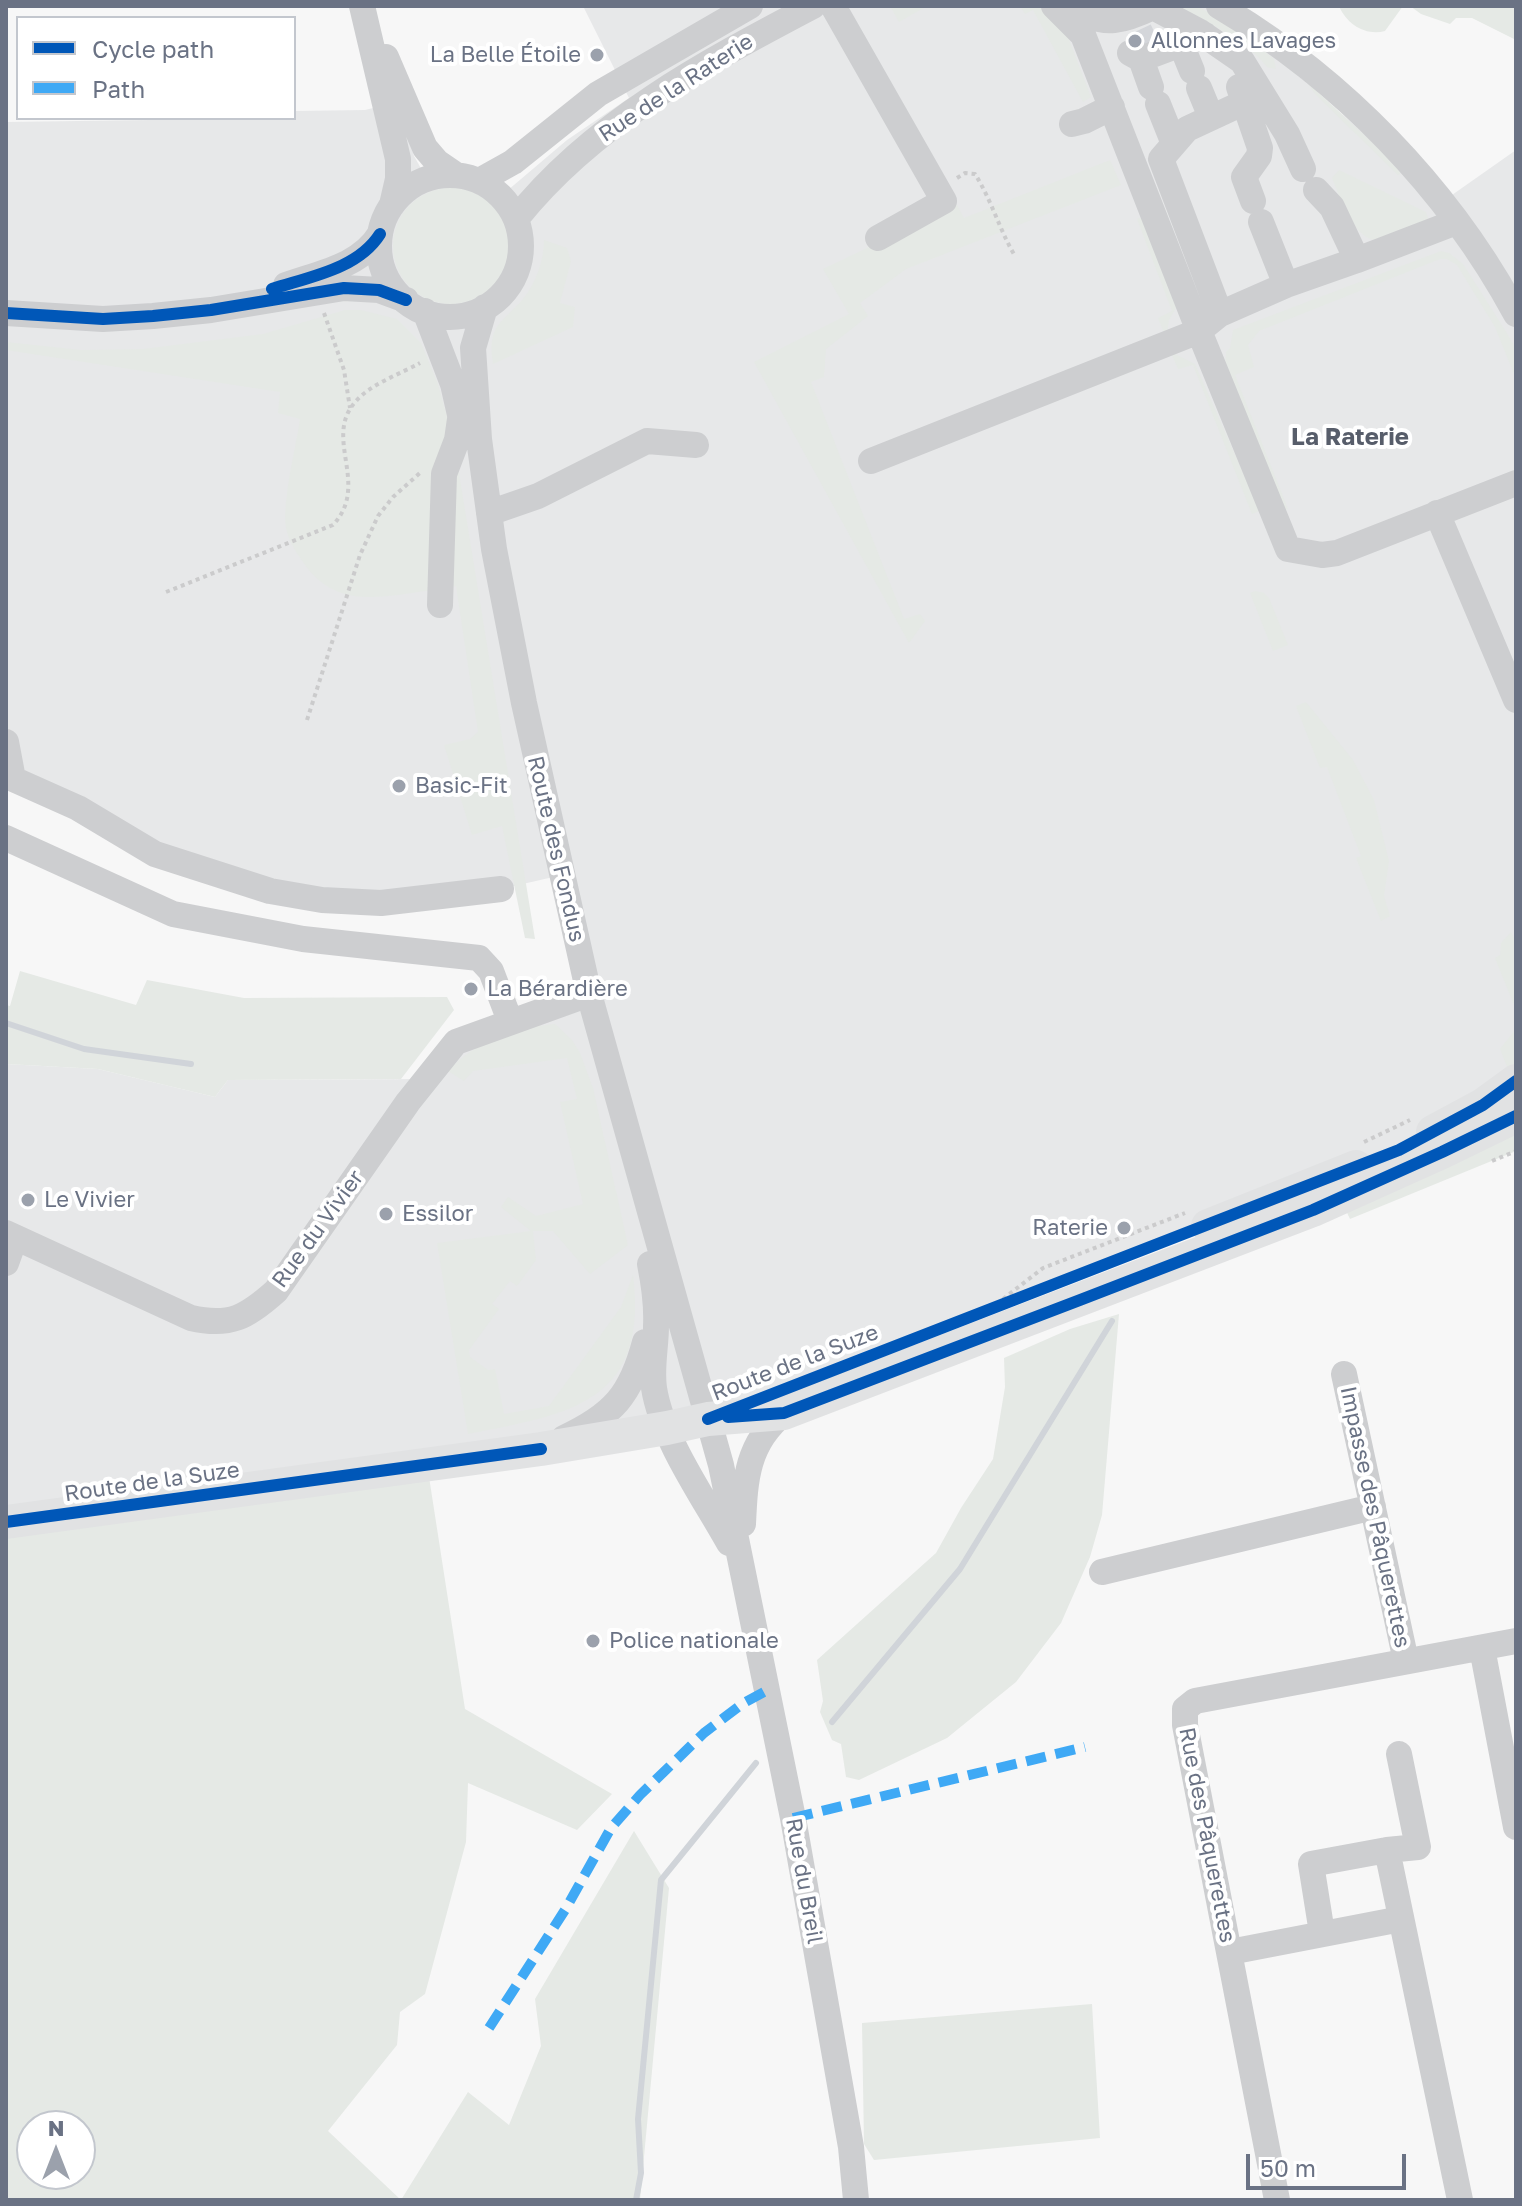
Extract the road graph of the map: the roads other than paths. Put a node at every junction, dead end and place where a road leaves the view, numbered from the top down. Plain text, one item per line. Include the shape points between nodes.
1 (363, 6) edge
2 (750, 6) edge
3 (813, 6) edge
4 (833, 6) edge
5 (1054, 6) edge
6 (1078, 6) edge
7 (1219, 6) edge
8 (1083, 35) junction
9 (1133, 37) junction
10 (1203, 42) junction
11 (1245, 102) junction
12 (1112, 107) junction
13 (1211, 117) junction
14 (1072, 124) dead end
15 (1174, 144) junction
16 (468, 178) junction
17 (392, 205) junction
18 (516, 219) junction
19 (1456, 222) junction
20 (380, 234) junction
21 (878, 238) dead end
22 (1357, 260) junction
23 (1286, 285) junction
24 (415, 306) junction
25 (485, 307) junction
26 (211, 310) junction
27 (6, 313) edge
28 (1220, 314) junction
29 (1516, 314) edge
30 (1199, 331) junction
31 (461, 415) junction
32 (696, 445) dead end
33 (871, 461) dead end
34 (1516, 483) edge
35 (489, 513) junction
36 (1437, 513) junction
37 (494, 549) junction
38 (440, 605) dead end
39 (1516, 700) edge
40 (6, 742) edge
41 (6, 838) edge
42 (501, 889) dead end
43 (589, 994) junction
44 (510, 1021) junction
45 (1516, 1081) edge
46 (1516, 1116) edge
47 (630, 1146) junction
48 (11, 1236) edge
49 (6, 1263) edge
50 (654, 1299) junction
51 (1344, 1374) dead end
52 (784, 1413) junction
53 (708, 1419) junction
54 (667, 1428) junction
55 (541, 1449) junction
56 (1373, 1507) junction
57 (6, 1522) edge
58 (741, 1563) junction
59 (1102, 1572) dead end
60 (1516, 1641) edge
61 (1482, 1648) junction
62 (1406, 1661) junction
63 (1399, 1754) dead end
64 (1516, 1827) edge
65 (1387, 1850) junction
66 (1401, 1919) junction
67 (1322, 1933) junction
68 (1230, 1952) junction
69 (856, 2200) edge
70 (1277, 2200) edge
71 (1460, 2200) edge

1 - 16 street via 425,148 437,162
1 - 17 street via 398,159
2 - 16 street, Rue de la Raterie via 598,94 513,162
3 - 18 street, Rue de la Raterie via 639,106 565,164
4 - 21 street via 944,201
5 - 8 street
6 - 8 street
6 - 9 street
7 - 19 street via 1282,47 1346,99 1421,176
8 - 12 street
9 - 10 street
9 - 10 street via 1153,7
9 - 15 street
10 - 11 street
10 - 13 street via 1195,79
10 - 22 street via 1242,61 1310,179 1332,207
11 - 13 street
11 - 23 street via 1260,148 1244,177
12 - 14 street
12 - 30 street
13 - 15 street via 1187,129
15 - 28 street via 1161,159
16 - 17 street via 438,176 419,182
16 - 18 street via 501,196
17 - 20 street
18 - 25 street via 521,241 517,268 503,292
19 - 22 street
19 - 29 street
20 - 24 street via 384,271 391,285
20 - 26 street via 368,251 338,267
22 - 23 street
23 - 28 street
24 - 25 street via 439,315
24 - 26 street via 379,290 344,288
24 - 31 street, Route des Fondus via 443,353
25 - 35 street, Route des Fondus via 473,367
26 - 27 street via 103,319
28 - 30 street
30 - 33 street
30 - 36 street via 1288,549 1337,553
31 - 37 street, Route des Fondus
31 - 38 street via 444,474
32 - 35 street via 647,441 538,496
34 - 36 street
35 - 37 street, Route des Fondus
36 - 39 street
37 - 43 street, Route des Fondus
40 - 42 street via 13,779 78,808 155,854 270,891 381,903
41 - 44 street via 173,914 303,939 479,958 491,971
43 - 44 street, Rue du Vivier
43 - 47 street, Route des Fondus
44 - 48 street, Rue du Vivier via 456,1042 276,1291 234,1320 210,1323 191,1318
45 - 53 main road, Route de la Suze via 1399,1150
46 - 52 main road, Route de la Suze via 1313,1210
47 - 50 street, Route des Fondus
47 - 53 street, Route des Fondus
48 - 49 street
50 - 54 street, Route des Fondus via 654,1388
50 - 55 street, Route des Fondus via 638,1370 627,1392 589,1427
51 - 56 street, Impasse des Pâquerettes
52 - 53 main road, Route de la Suze
52 - 58 street, Rue du Breil via 769,1425 747,1469
53 - 54 main road, Route de la Suze
53 - 58 street, Rue du Breil
54 - 55 main road, Route de la Suze
54 - 58 street, Rue du Breil
55 - 57 main road, Route de la Suze
56 - 59 street
56 - 62 street, Impasse des Pâquerettes
58 - 69 street, Rue du Breil via 793,1818
60 - 61 street, Rue des Pâquerettes
61 - 62 street, Rue des Pâquerettes
61 - 64 street
62 - 68 street, Rue des Pâquerettes via 1195,1701 1185,1709
63 - 65 street via 1418,1847
65 - 66 street
65 - 67 street via 1311,1864
66 - 67 street
66 - 71 street
67 - 68 street
68 - 70 street, Rue des Pâquerettes

